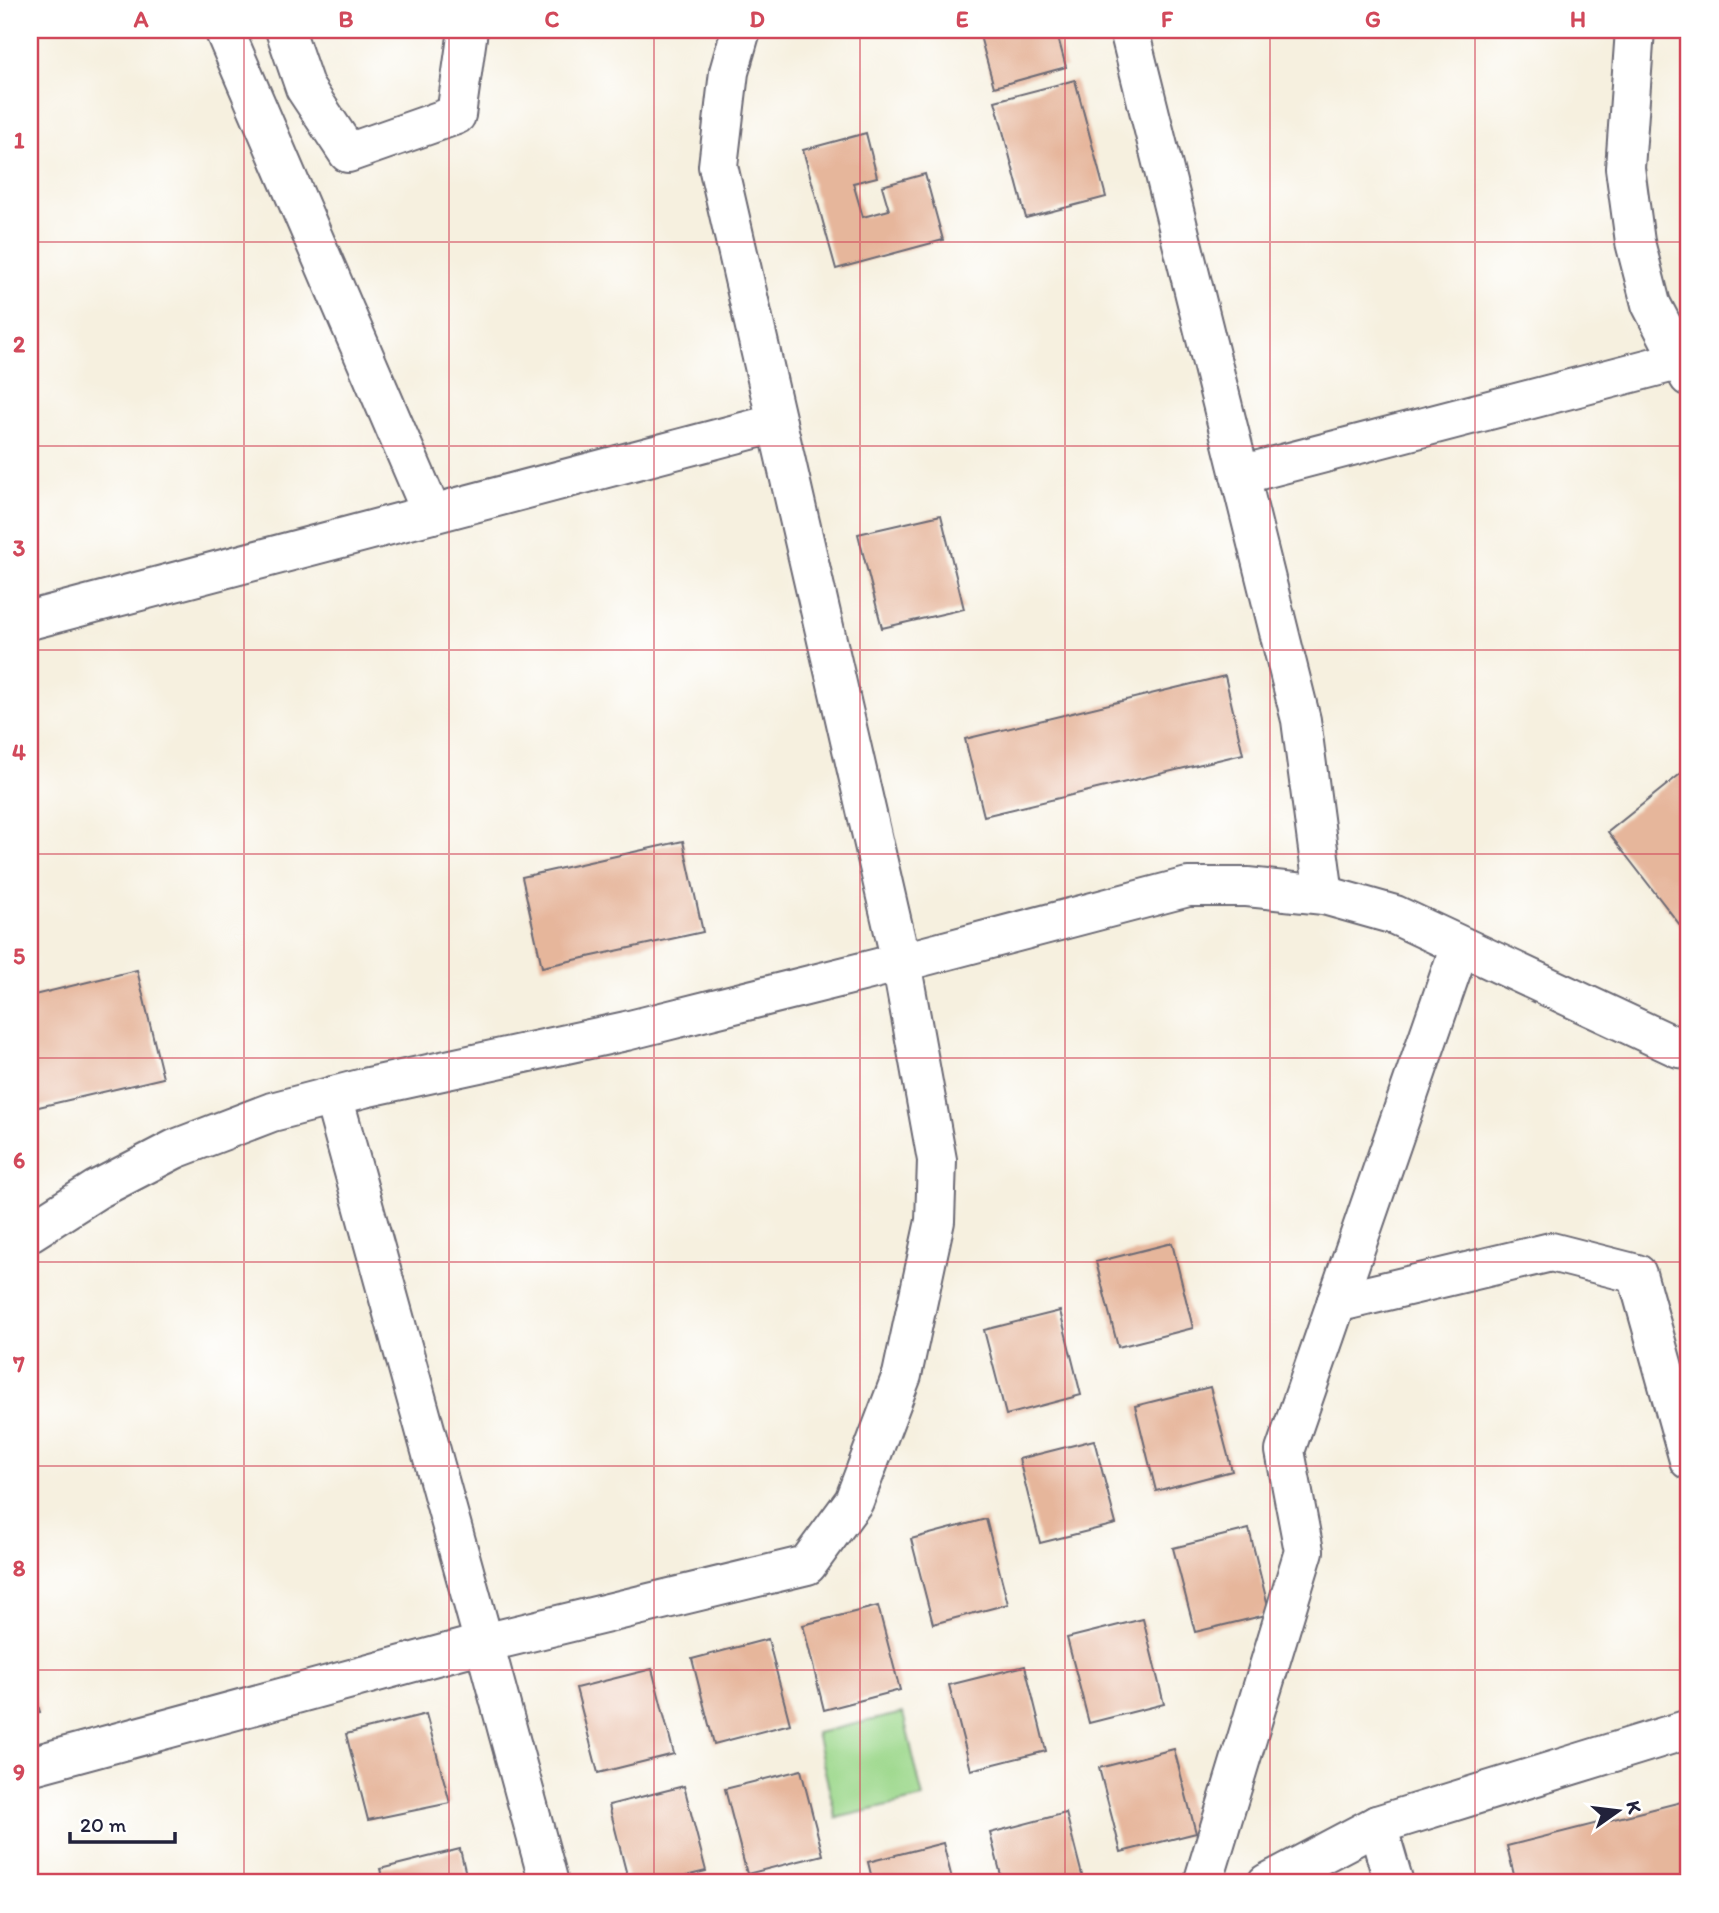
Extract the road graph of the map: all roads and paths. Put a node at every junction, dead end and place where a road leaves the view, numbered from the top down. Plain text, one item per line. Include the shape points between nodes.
1 (224, 30) edge
2 (285, 30) edge
3 (468, 30) edge
4 (741, 30) edge
5 (1129, 30) edge
6 (1635, 30) edge
7 (1686, 365) edge
8 (777, 423) junction
9 (1240, 475) junction
10 (432, 514) junction
11 (30, 620) edge
12 (1324, 895) junction
13 (1460, 946) junction
14 (901, 962) junction
15 (1689, 1049) edge
16 (333, 1096) junction
17 (30, 1232) edge
18 (1336, 1303) junction
19 (1689, 1460) edge
20 (484, 1643) junction
21 (1689, 1729) edge
22 (30, 1766) edge
23 (1377, 1825) junction
24 (549, 1883) edge
25 (1203, 1883) edge
26 (1267, 1883) edge
27 (1394, 1883) edge

1 - 10 street
2 - 3 street via 305,88 348,153 456,116
4 - 8 street via 729,72 718,166
5 - 9 street
6 - 7 street via 1625,168 1635,242 1651,304
7 - 9 street
8 - 10 street
8 - 14 street
9 - 12 street via 1301,720
10 - 11 street
12 - 13 street via 1395,915
12 - 14 street via 1188,887
13 - 15 street
13 - 18 street
14 - 16 street via 626,1031
14 - 20 street via 937,1160 935,1221 902,1375 854,1502 807,1565
16 - 17 street via 272,1112 175,1149 96,1190
16 - 20 street
18 - 19 street via 1551,1252 1637,1274
18 - 25 street via 1285,1451 1304,1551
20 - 22 street
20 - 24 street
21 - 23 street
23 - 26 street
23 - 27 street

